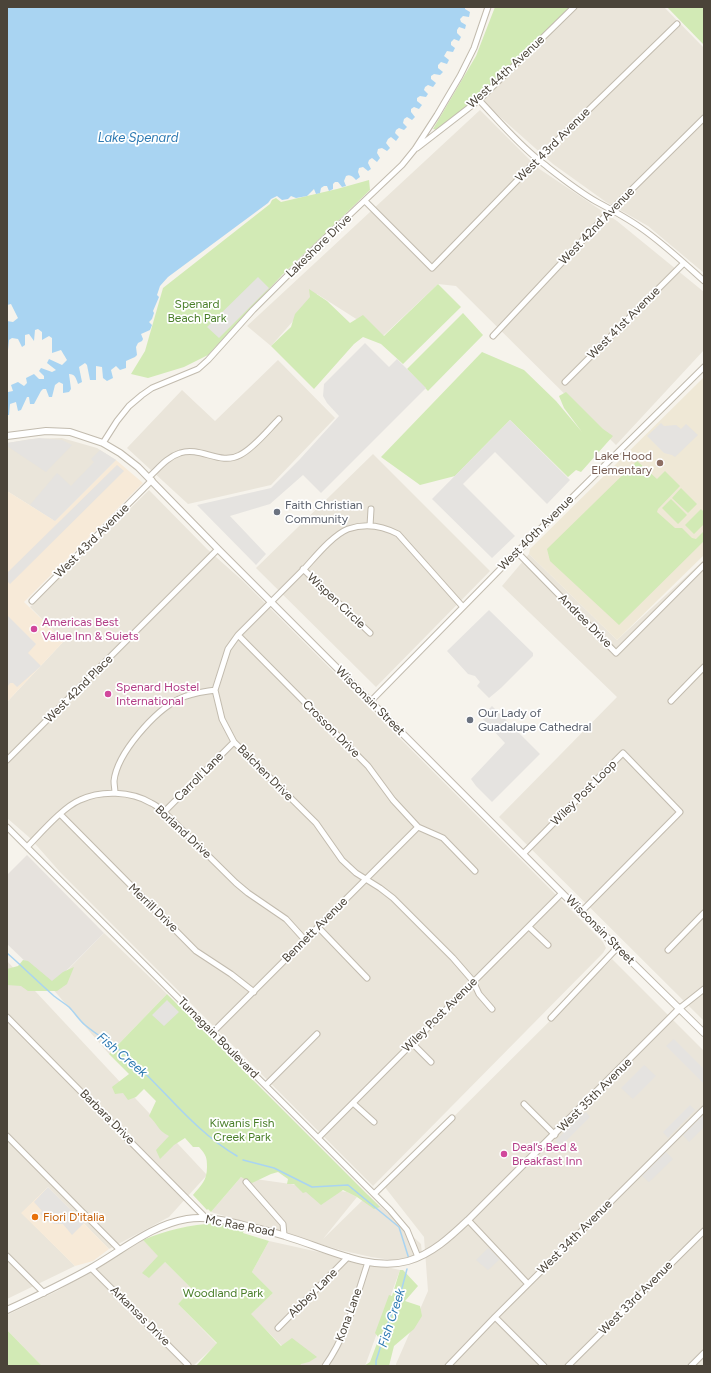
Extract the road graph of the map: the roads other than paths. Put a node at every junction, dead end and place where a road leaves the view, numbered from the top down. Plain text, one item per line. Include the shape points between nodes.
1 (488, 7) edge
2 (574, 7) edge
3 (677, 24) dead end
4 (480, 100) junction
5 (704, 118) edge
6 (415, 149) junction
7 (538, 160) junction
8 (365, 201) junction
9 (612, 209) junction
10 (684, 263) junction
11 (704, 282) edge
12 (493, 336) dead end
13 (704, 366) edge
14 (565, 382) dead end
15 (279, 419) dead end
16 (7, 436) edge
17 (103, 443) junction
18 (150, 479) junction
19 (371, 509) dead end
20 (370, 526) junction
21 (218, 549) junction
22 (517, 552) junction
23 (704, 565) edge
24 (303, 569) junction
25 (32, 601) dead end
26 (271, 602) junction
27 (463, 607) junction
28 (370, 633) dead end
29 (238, 635) junction
30 (704, 667) edge
31 (215, 690) junction
32 (371, 701) junction
33 (671, 701) dead end
34 (234, 742) junction
35 (7, 760) edge
36 (115, 793) junction
37 (164, 812) junction
38 (60, 814) junction
39 (7, 827) edge
40 (418, 827) junction
41 (27, 847) junction
42 (524, 854) junction
43 (475, 871) dead end
44 (365, 880) junction
45 (562, 893) junction
46 (581, 912) junction
47 (704, 913) edge
48 (318, 927) junction
49 (529, 927) junction
50 (305, 940) junction
51 (548, 945) dead end
52 (617, 948) junction
53 (668, 950) dead end
54 (367, 978) dead end
55 (473, 981) junction
56 (704, 989) edge
57 (254, 992) junction
58 (680, 1008) junction
59 (492, 1009) dead end
60 (7, 1017) edge
61 (551, 1018) dead end
62 (212, 1033) junction
63 (704, 1033) edge
64 (317, 1034) dead end
65 (412, 1043) junction
66 (431, 1062) dead end
67 (266, 1085) junction
68 (353, 1103) junction
69 (524, 1104) dead end
70 (704, 1109) edge
71 (452, 1118) dead end
72 (374, 1122) dead end
73 (555, 1135) junction
74 (7, 1136) edge
75 (318, 1138) junction
76 (246, 1182) dead end
77 (374, 1194) junction
78 (206, 1218) junction
79 (468, 1220) junction
80 (704, 1231) edge
81 (284, 1235) junction
82 (120, 1250) junction
83 (7, 1256) edge
84 (348, 1257) junction
85 (418, 1257) junction
86 (368, 1262) junction
87 (91, 1268) junction
88 (528, 1284) junction
89 (44, 1293) junction
90 (7, 1310) edge
91 (494, 1317) junction
92 (278, 1328) dead end
93 (704, 1353) edge
94 (188, 1365) dead end
95 (325, 1366) edge
96 (448, 1366) edge
97 (544, 1366) edge
98 (568, 1366) edge
99 (691, 1366) edge

1 - 6 street, Lakeshore Drive via 474,48 460,76
2 - 4 street, West 44th Avenue
3 - 7 street, West 43rd Avenue
4 - 6 street, West 44th Avenue
4 - 7 street
5 - 9 street, West 42nd Avenue
6 - 8 street, Lakeshore Drive
7 - 8 street, West 43rd Avenue via 432,268
7 - 9 street via 597,202
8 - 17 street, Lakeshore Drive via 253,310 208,360 198,369 152,388 142,395 129,406
9 - 10 street via 641,228
9 - 12 street, West 42nd Avenue
10 - 11 street
10 - 14 street, West 41st Avenue
13 - 22 street, West 40th Avenue
15 - 18 street, West 43rd Avenue via 240,456 218,458 201,452 180,453 170,457
16 - 17 street, Wisconsin Street via 46,431 70,432
17 - 18 street, Wisconsin Street via 120,453
18 - 21 street, Wisconsin Street
18 - 25 street, West 43rd Avenue
19 - 20 street
20 - 24 street via 362,525 347,529 324,547
20 - 27 street via 388,528 398,534
21 - 26 street, Wisconsin Street
21 - 35 street, West 42nd Place
22 - 23 street, Andree Drive via 616,653
22 - 27 street, West 40th Avenue
24 - 26 street
24 - 28 street, Wispen Circle
26 - 29 street
26 - 32 street, Wisconsin Street
27 - 32 street, West 40th Avenue
29 - 31 street via 228,649
29 - 40 street, Crosson Drive via 368,766 393,800
30 - 33 street
31 - 34 street, Balchen Drive via 222,719
31 - 36 street via 180,698 144,728 120,763 114,780
32 - 42 street, Wisconsin Street
34 - 37 street, Carroll Lane
34 - 44 street, Balchen Drive via 316,823 342,860
36 - 37 street, Borland Drive via 132,795 151,802
36 - 38 street, Borland Drive via 79,800
37 - 50 street, Borland Drive via 236,883 286,919
38 - 41 street, Borland Drive
38 - 57 street, Merrill Drive via 196,951
39 - 41 street, Turnagain Boulevard
40 - 43 street via 443,838
40 - 44 street, Bennett Avenue
41 - 62 street, Turnagain Boulevard
42 - 45 street, Wisconsin Street
42 - 46 street, Wiley Post Loop via 624,753 680,812
44 - 48 street, Bennett Avenue
44 - 55 street, Balchen Drive via 393,898
45 - 46 street, Wisconsin Street
45 - 49 street, Wiley Post Avenue
46 - 52 street, Wisconsin Street
47 - 53 street
48 - 50 street, Bennett Avenue
48 - 54 street
49 - 51 street
49 - 55 street, Wiley Post Avenue
50 - 57 street, Bennett Avenue
52 - 58 street, Wisconsin Street
52 - 61 street
55 - 59 street, Balchen Drive via 479,994
55 - 65 street, Wiley Post Avenue
56 - 58 street
57 - 62 street, Bennett Avenue
58 - 63 street, Wisconsin Street
58 - 73 street, West 35th Avenue
60 - 78 street, Barbara Drive
62 - 67 street, Turnagain Boulevard
64 - 67 street
65 - 66 street
65 - 68 street, Wiley Post Avenue
67 - 75 street, Turnagain Boulevard
68 - 72 street
68 - 75 street, Wiley Post Avenue
69 - 73 street
70 - 88 street, West 34th Avenue
71 - 77 street
73 - 79 street, West 35th Avenue
74 - 82 street
75 - 77 street, Turnagain Boulevard
76 - 81 street via 283,1224
77 - 85 street, Turnagain Boulevard via 407,1230
78 - 81 street, Mc Rae Road
78 - 82 street, Mc Rae Road via 164,1225
79 - 85 street, West 35th Avenue via 448,1239
79 - 88 street
80 - 98 street, West 33rd Avenue
81 - 84 street, Mc Rae Road
82 - 87 street, Mc Rae Road
83 - 89 street
84 - 86 street, Mc Rae Road
84 - 92 street, Abbey Lane
85 - 86 street, Mc Rae Road via 392,1264
86 - 95 street, Kona Lane via 344,1333
87 - 89 street, Mc Rae Road
87 - 94 street, Arkansas Drive
88 - 91 street, West 34th Avenue
89 - 90 street, Mc Rae Road
91 - 96 street, West 34th Avenue
91 - 97 street
93 - 99 street

